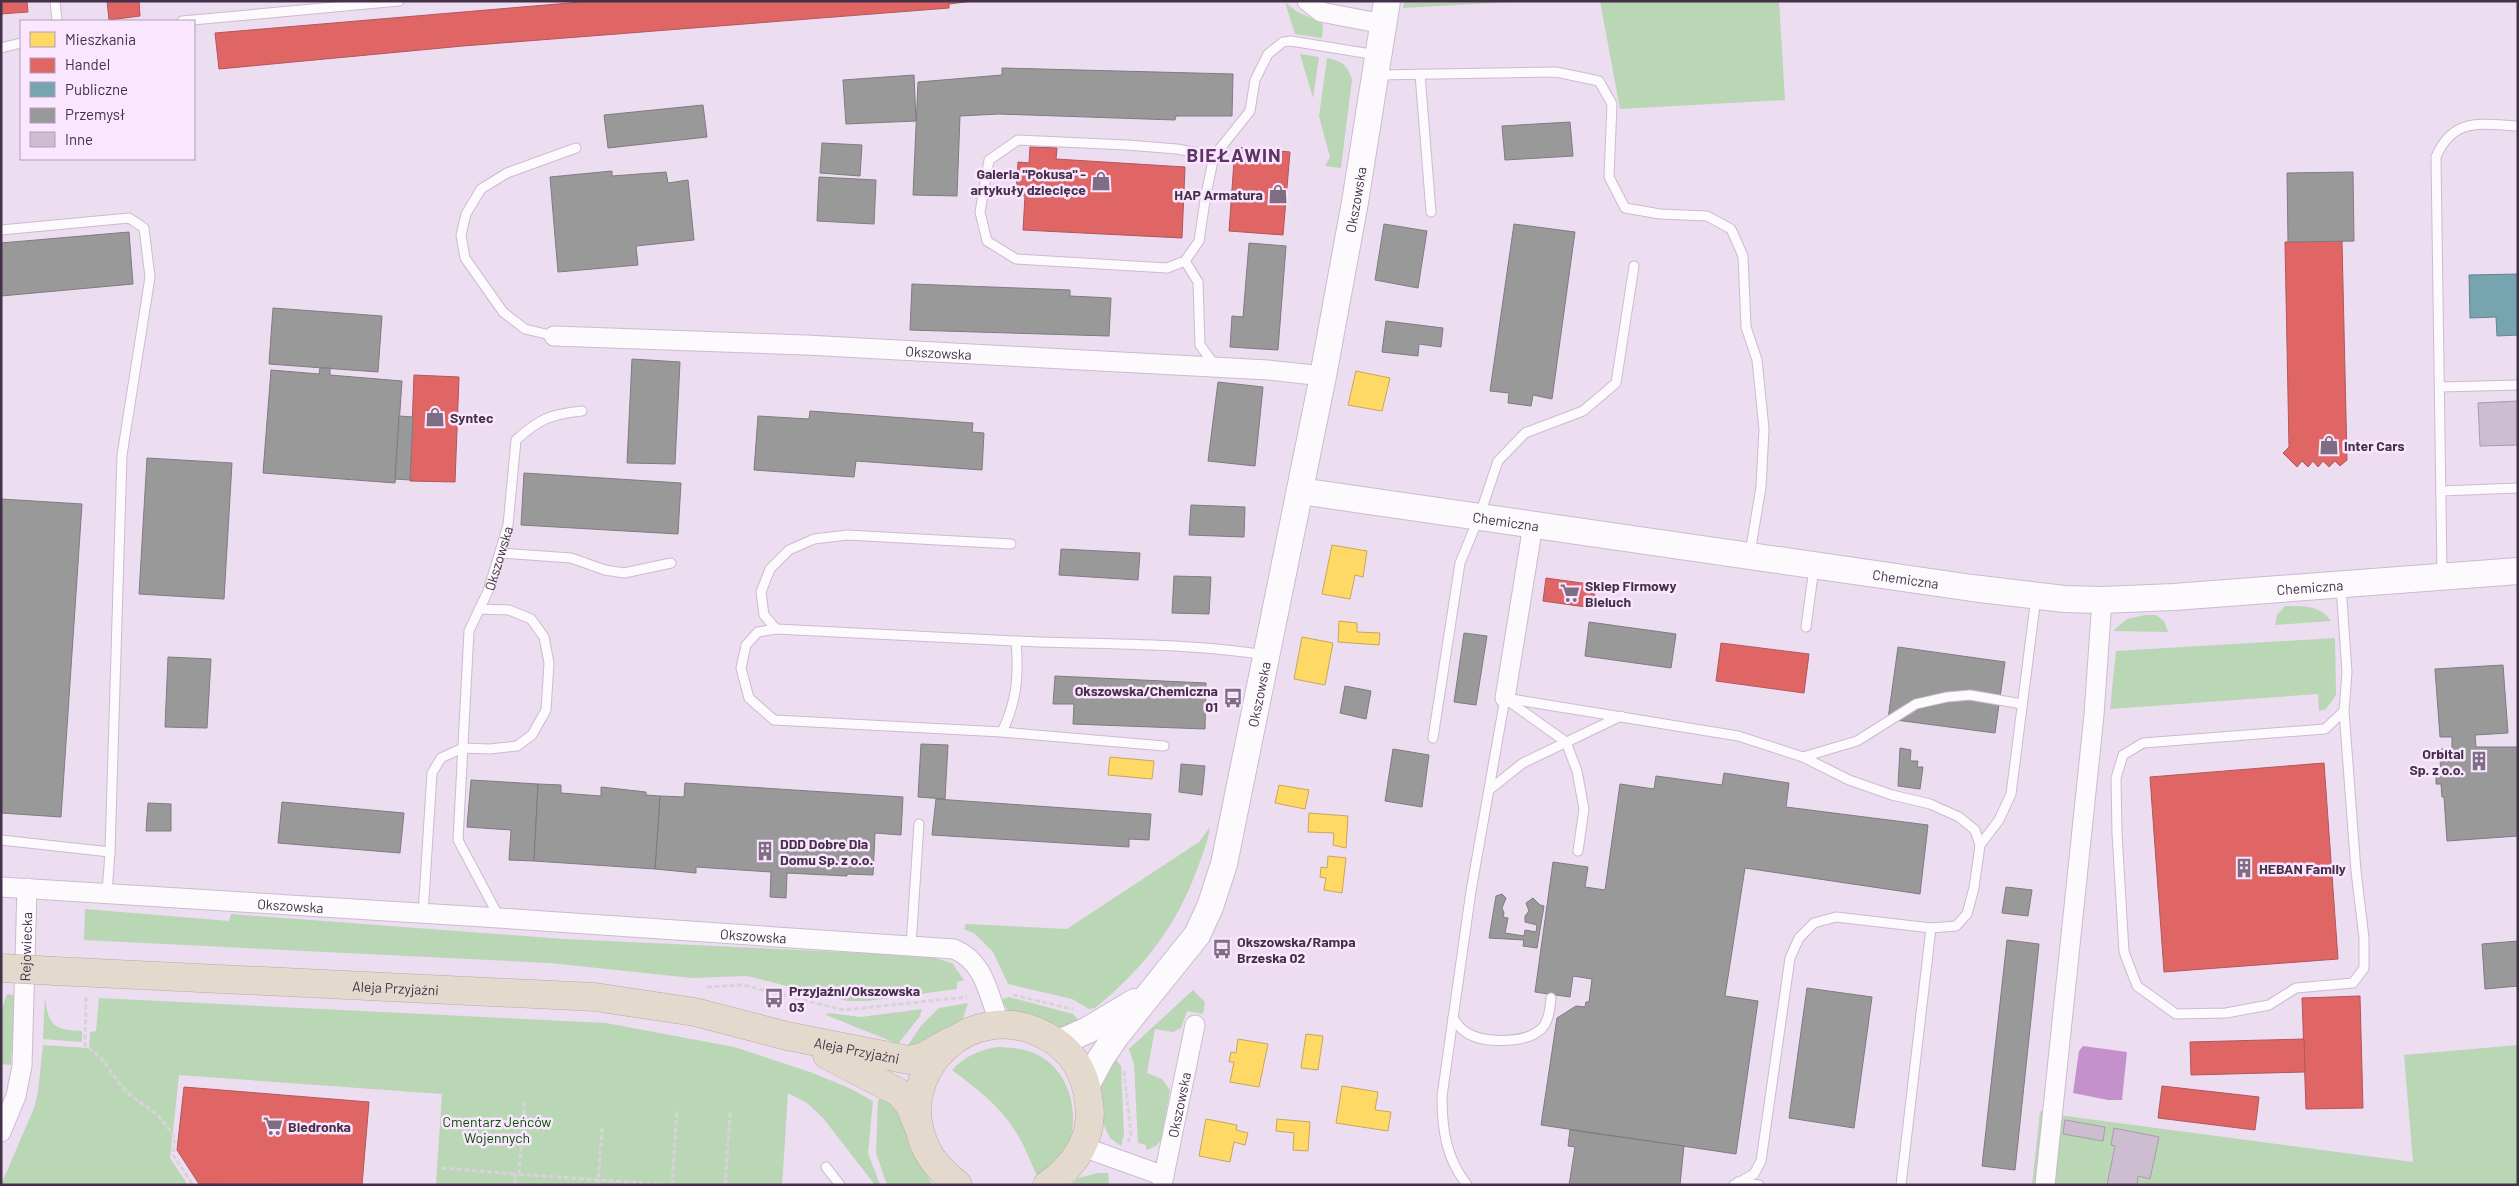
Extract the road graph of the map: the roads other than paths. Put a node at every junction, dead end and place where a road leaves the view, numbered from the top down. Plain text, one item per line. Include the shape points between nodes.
1 (55, 1) edge
2 (399, 1) edge
3 (1306, 1) edge
4 (1385, 12) edge
5 (57, 20) edge
6 (193, 20) edge
7 (20, 43) edge
8 (1, 48) edge
9 (1376, 65) junction
10 (1420, 74) junction
11 (2518, 126) edge
12 (576, 148) dead end
13 (1214, 156) junction
14 (1431, 212) dead end
15 (1, 230) edge
16 (1185, 261) junction
17 (1634, 266) dead end
18 (554, 336) joint
19 (1216, 367) junction
20 (1323, 376) junction
21 (2518, 385) edge
22 (2440, 387) junction
23 (582, 411) dead end
24 (2518, 488) edge
25 (1300, 490) junction
26 (2442, 490) junction
27 (1479, 517) junction
28 (1533, 525) junction
29 (1011, 544) dead end
30 (500, 553) junction
31 (1750, 555) junction
32 (670, 563) dead end
33 (1814, 565) junction
34 (2518, 571) edge
35 (2442, 577) junction
36 (2341, 583) junction
37 (2036, 596) junction
38 (2102, 600) junction
39 (480, 609) junction
40 (1806, 627) dead end
41 (776, 629) junction
42 (1016, 641) junction
43 (1268, 656) junction
44 (1505, 698) junction
45 (2022, 704) junction
46 (2344, 711) junction
47 (1621, 716) junction
48 (1002, 732) junction
49 (1433, 738) dead end
50 (1566, 742) junction
51 (1164, 746) dead end
52 (463, 748) junction
53 (1803, 757) junction
54 (1489, 790) junction
55 (919, 824) dead end
56 (1, 840) edge
57 (1980, 846) junction
58 (1578, 851) dead end
59 (110, 852) junction
60 (1, 887) edge
61 (27, 888) junction
62 (108, 893) junction
63 (423, 914) junction
64 (499, 918) junction
65 (1931, 928) junction
66 (911, 945) junction
67 (2, 968) edge
68 (1149, 994) junction
69 (1552, 998) dead end
70 (1453, 1018) junction
71 (989, 1025) junction
72 (1194, 1025) dead end
73 (787, 1036) junction
74 (951, 1041) junction
75 (1059, 1043) junction
76 (1087, 1084) junction
77 (918, 1126) junction
78 (1, 1132) edge
79 (1083, 1147) junction
80 (826, 1167) dead end
81 (1163, 1180) edge
82 (1736, 1184) edge
83 (840, 1185) edge
84 (958, 1185) edge
85 (1047, 1185) edge
86 (1467, 1185) edge
87 (1759, 1185) edge
88 (1901, 1185) edge
89 (2045, 1185) edge

1 - 5 lane
2 - 6 lane
3 - 4 street, Okszowska via 1321,12
4 - 9 street, Okszowska
7 - 8 lane
9 - 10 lane
9 - 13 lane via 1283,42 1268,54 1256,80 1250,111
9 - 20 street, Okszowska
10 - 14 lane
10 - 31 lane via 1556,72 1599,81 1612,104 1609,177 1626,208 1660,214 1707,216 1731,229 1743,256 1746,327 1757,360 1764,429 1761,487
11 - 22 lane via 2475,124 2458,128 2443,141 2436,157
12 - 18 lane via 507,173 481,189 466,214 461,235 465,258 503,312 525,329
13 - 16 lane via 1199,241
13 - 16 lane via 1177,149 1018,140 989,160 980,212 987,241 1016,259 1167,268
15 - 59 lane via 129,218 144,228 150,277 122,455
16 - 19 lane via 1198,282 1200,345
17 - 27 lane via 1616,382 1583,411 1525,433 1498,461
18 - 19 street, Okszowska via 806,345
19 - 20 street, Okszowska
20 - 25 street, Okszowska
21 - 22 lane
22 - 26 lane
23 - 30 lane, Okszowska via 560,413 535,423 516,440 508,524
24 - 26 lane
25 - 27 street, Chemiczna
25 - 43 street, Okszowska
26 - 35 lane
27 - 28 street, Chemiczna
27 - 49 lane via 1460,563
28 - 31 street, Chemiczna
28 - 44 street
29 - 41 lane via 848,535 814,539 788,550 770,569 761,592 764,615
30 - 32 lane via 571,558 624,573
30 - 39 lane, Okszowska
31 - 33 street, Chemiczna
33 - 37 street, Chemiczna
33 - 40 lane
34 - 35 street, Chemiczna
35 - 36 street, Chemiczna
36 - 38 street, Chemiczna
36 - 46 lane via 2347,672
37 - 38 street, Chemiczna
37 - 45 lane
38 - 89 street via 2092,734
39 - 52 lane, Okszowska via 469,631
39 - 52 lane via 509,610 531,619 544,637 549,663 546,710 532,735 518,746
41 - 42 lane
41 - 48 lane via 758,632 746,645 741,668 749,698 774,720
42 - 43 lane via 1131,643 1222,649
42 - 48 lane via 1018,669 1013,710
43 - 68 street, Okszowska via 1228,851 1210,907 1197,935
44 - 47 lane
44 - 50 lane
44 - 54 lane
45 - 53 lane via 1970,695 1924,702 1857,741
45 - 57 lane via 2011,794 1999,820
46 - 46 lane via 2325,729 2144,743 2123,756 2116,778 2116,833 2124,952 2137,986 2176,1014 2226,1013 2269,1005 2296,988 2353,983 2364,968
47 - 50 lane
47 - 53 lane via 1738,736
48 - 51 lane
50 - 54 lane via 1523,764
50 - 58 lane via 1577,772 1584,809
52 - 63 lane via 441,758 432,774
52 - 64 lane, Okszowska via 458,840
53 - 57 lane via 1849,780 1892,796 1930,804 1960,817 1975,830
54 - 70 lane
55 - 66 lane
56 - 59 lane
57 - 65 lane via 1974,888 1966,914 1956,926
59 - 62 lane
60 - 61 street
61 - 62 street
61 - 78 street, Rejowiecka via 22,1066 16,1096
62 - 63 street, Okszowska
63 - 64 street, Okszowska
64 - 66 street, Okszowska
65 - 82 lane via 1836,917 1814,923 1799,938 1790,958 1761,1161 1754,1174
65 - 88 lane
66 - 71 street, Okszowska via 954,949 967,954 981,972 986,988
67 - 73 highway, Aleja Przyjaźni, bridge via 595,997 695,1012
68 - 75 street, Okszowska
68 - 76 street, Okszowska via 1101,1058
69 - 70 lane via 1541,1030 1524,1039 1475,1037 1463,1030
70 - 86 lane via 1442,1096 1442,1122 1448,1154
71 - 74 highway, Aleja Przyjaźni
71 - 75 highway via 1031,1028
72 - 81 street, Okszowska
73 - 74 highway, Aleja Przyjaźni via 909,1060 925,1056
73 - 77 highway, Aleja Przyjaźni via 898,1092 909,1104
74 - 77 highway via 930,1065 918,1094
75 - 76 highway via 1076,1061
76 - 79 highway via 1091,1116
77 - 84 highway, Aleja Przyjaźni via 935,1163
79 - 81 street
79 - 85 highway via 1064,1173
80 - 83 lane
82 - 87 lane

